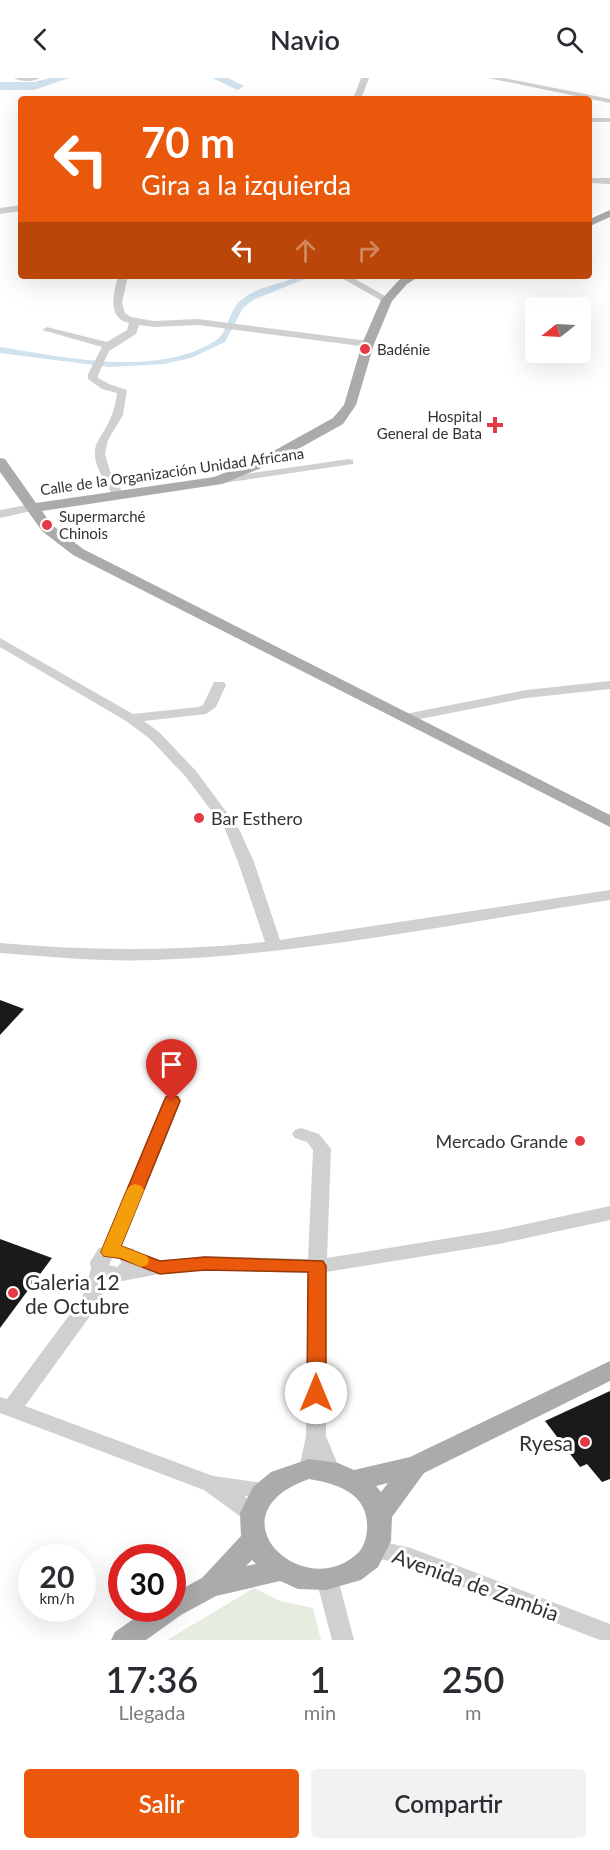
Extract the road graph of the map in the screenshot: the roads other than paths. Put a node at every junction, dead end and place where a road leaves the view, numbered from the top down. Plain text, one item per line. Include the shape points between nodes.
1 (18, 78) edge
2 (36, 78) edge
3 (365, 78) edge
4 (492, 78) edge
5 (358, 96) edge
6 (584, 96) edge
7 (592, 97) edge
8 (610, 101) edge
9 (592, 120) edge
10 (610, 120) edge
11 (610, 181) edge
12 (592, 182) edge
13 (18, 208) edge
14 (0, 211) edge
15 (610, 213) edge
16 (592, 222) edge
17 (122, 279) edge
18 (348, 279) edge
19 (408, 279) edge
20 (387, 300) junction
21 (135, 321) junction
22 (47, 330) dead end
23 (368, 344) junction
24 (110, 346) junction
25 (0, 462) edge
26 (349, 462) dead end
27 (217, 481) junction
28 (119, 496) junction
29 (32, 508) junction
30 (0, 514) edge
31 (0, 642) edge
32 (219, 685) dead end
33 (610, 685) edge
34 (131, 718) junction
35 (405, 718) junction
36 (610, 822) edge
37 (610, 895) edge
38 (275, 947) junction
39 (0, 948) edge
40 (172, 1101) dead end
41 (302, 1134) dead end
42 (610, 1213) edge
43 (110, 1252) junction
44 (317, 1266) junction
45 (124, 1268) junction
46 (100, 1269) junction
47 (91, 1300) junction
48 (610, 1370) edge
49 (5, 1407) edge
50 (415, 1466) junction
51 (320, 1470) junction
52 (355, 1480) junction
53 (211, 1484) junction
54 (264, 1490) junction
55 (380, 1513) junction
56 (253, 1527) junction
57 (375, 1549) junction
58 (279, 1570) junction
59 (327, 1579) junction
60 (211, 1586) junction
61 (186, 1600) edge
62 (151, 1622) edge
63 (610, 1634) edge
64 (124, 1640) edge
65 (343, 1640) edge

1 - 2 street
3 - 5 street
4 - 6 street
7 - 8 street
9 - 10 street
11 - 12 street
13 - 14 street
15 - 16 main road
17 - 21 street via 117,303 122,314
18 - 20 street
19 - 20 main road
20 - 23 main road
21 - 23 street via 189,322
21 - 24 street via 132,332
22 - 24 street
23 - 27 main road via 350,405 338,421 266,461
24 - 28 street via 100,358 93,379 122,390 115,422 99,451 105,473
25 - 29 main road
26 - 27 street, Calle de la Organización Unidad Africana
27 - 28 main road, Calle de la Organización Unidad Africana
28 - 29 main road, Calle de la Organización Unidad Africana
29 - 30 street, Calle de la Organización Unidad Africana
29 - 35 main road via 57,537 87,557
31 - 34 street
32 - 34 street via 209,707 201,711
33 - 35 street via 526,694
34 - 38 street via 154,735 191,774 232,830
35 - 36 main road
37 - 38 street
38 - 39 street via 123,956
40 - 43 street
41 - 44 street via 313,1138 322,1149
42 - 44 street via 499,1237
43 - 45 street via 119,1251
43 - 46 street via 100,1259
44 - 45 street via 205,1263
44 - 51 street via 316,1436
45 - 46 street via 106,1274
45 - 47 street
46 - 47 street
47 - 49 street
48 - 50 main road
49 - 53 street
50 - 52 main road
50 - 55 main road
51 - 52 main road
51 - 54 main road via 284,1476
52 - 55 main road
53 - 54 street
53 - 56 street
54 - 56 main road via 256,1502
55 - 57 main road
56 - 58 main road via 263,1557
56 - 60 main road
57 - 59 main road via 347,1574
57 - 63 street, Avenida de Zambia via 403,1555
58 - 59 main road via 302,1578
58 - 60 main road
59 - 65 street
60 - 61 main road
62 - 64 main road

